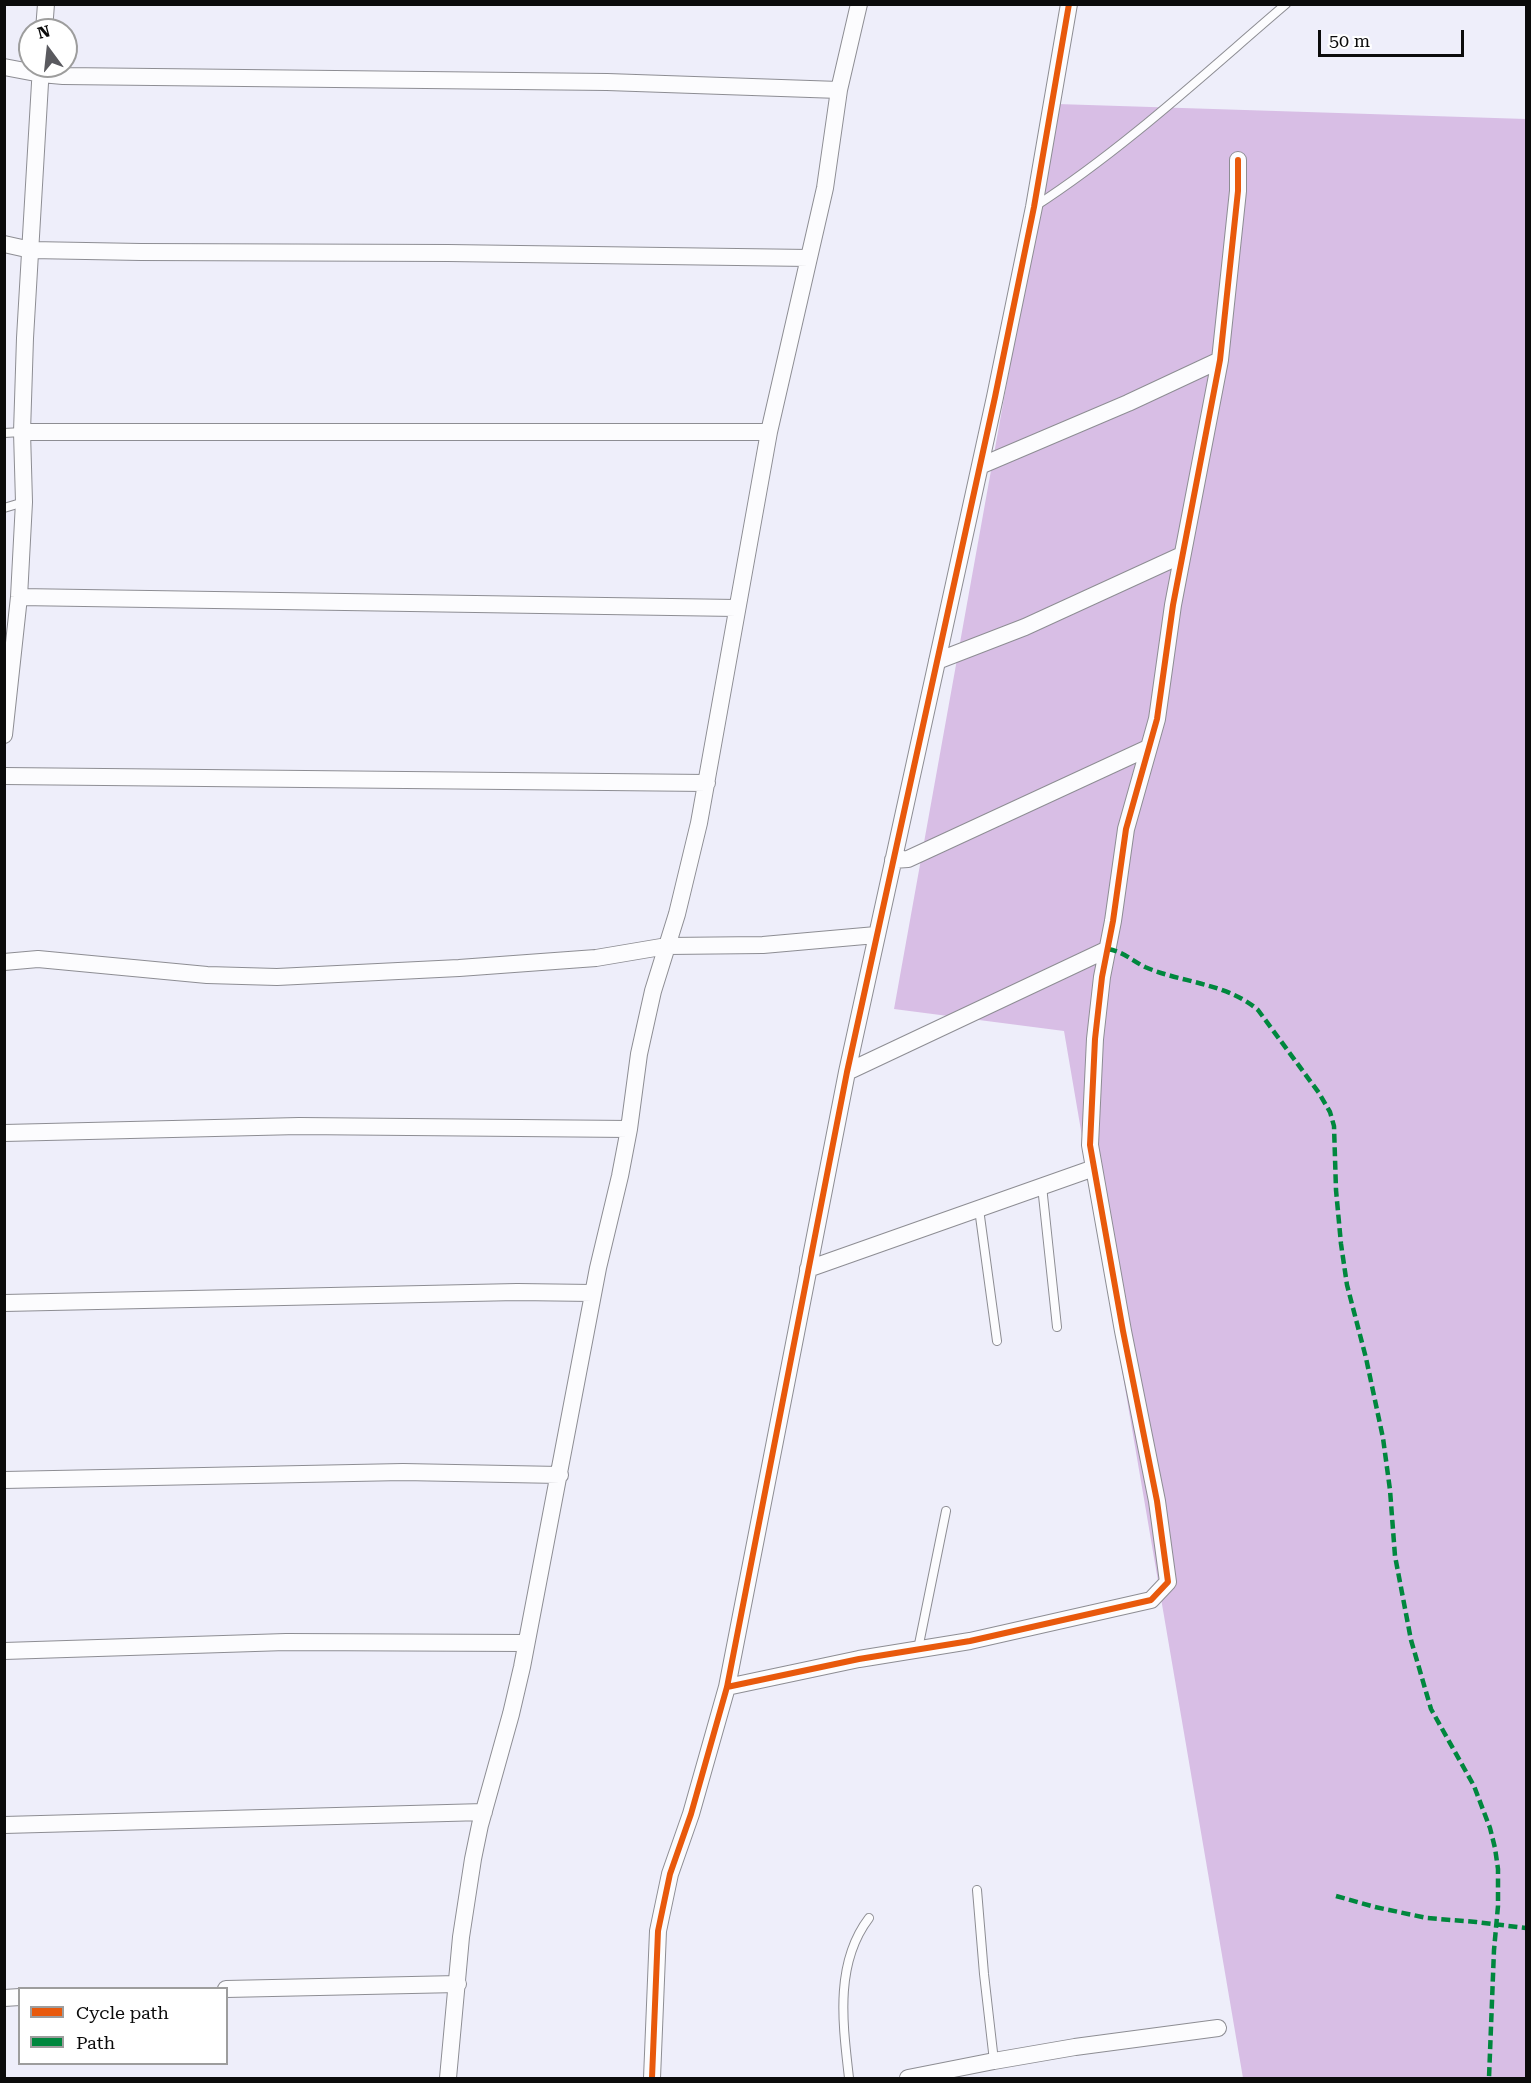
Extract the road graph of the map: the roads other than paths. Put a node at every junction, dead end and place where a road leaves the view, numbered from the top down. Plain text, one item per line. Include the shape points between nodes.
1 (859, 4) edge
2 (1069, 4) edge
3 (1286, 4) edge
4 (78, 71) edge
5 (41, 78) edge
6 (839, 90) junction
7 (1238, 159) dead end
8 (1034, 207) junction
9 (4, 244) edge
10 (31, 250) junction
11 (809, 258) junction
12 (1220, 360) junction
13 (22, 432) junction
14 (769, 432) junction
15 (4, 433) edge
16 (980, 466) junction
17 (24, 502) junction
18 (4, 508) edge
19 (1182, 555) junction
20 (19, 597) junction
21 (736, 608) junction
22 (937, 661) junction
23 (4, 735) edge
24 (1148, 748) junction
25 (4, 776) edge
26 (707, 783) junction
27 (893, 860) junction
28 (876, 935) junction
29 (666, 946) junction
30 (1108, 949) junction
31 (4, 962) edge
32 (847, 1072) junction
33 (629, 1130) junction
34 (4, 1133) edge
35 (1094, 1168) junction
36 (1042, 1186) junction
37 (979, 1209) junction
38 (808, 1269) junction
39 (593, 1293) junction
40 (4, 1303) edge
41 (1057, 1327) dead end
42 (997, 1341) dead end
43 (560, 1475) junction
44 (4, 1480) edge
45 (946, 1511) dead end
46 (526, 1643) junction
47 (918, 1650) junction
48 (4, 1651) edge
49 (727, 1687) junction
50 (484, 1812) junction
51 (4, 1825) edge
52 (977, 1890) dead end
53 (868, 1918) dead end
54 (458, 1984) junction
55 (228, 1989) edge
56 (1218, 2028) dead end
57 (994, 2061) junction
58 (935, 2076) edge
59 (448, 2079) edge
60 (652, 2079) edge
61 (849, 2079) edge
62 (908, 2079) edge

1 - 6 street
2 - 8 street
3 - 8 lane via 1121,145
4 - 6 street
5 - 10 street
6 - 11 street via 825,188
7 - 12 street
8 - 16 street
9 - 10 street
10 - 11 street
10 - 13 street
11 - 14 street
12 - 16 street
12 - 19 street
13 - 14 street
13 - 15 lane
13 - 17 street
14 - 21 street
16 - 22 street
17 - 18 lane
17 - 20 street
19 - 22 street via 1025,627
19 - 24 street via 1157,719
20 - 21 street
20 - 23 street
21 - 26 street
22 - 27 street
24 - 27 street via 908,859
24 - 30 street via 1126,829
25 - 26 street
26 - 29 street
27 - 28 street
28 - 29 street via 763,945
28 - 32 street
29 - 31 street via 573,959 277,977 207,975 38,959
29 - 33 street via 639,1054
30 - 32 street
30 - 35 street via 1095,1039 1090,1145
32 - 38 street
33 - 34 street via 299,1126
33 - 39 street
35 - 36 street
35 - 47 street via 1157,1501 1168,1582 1151,1600
36 - 37 street
36 - 41 lane
37 - 38 street
37 - 42 lane
38 - 49 street
39 - 40 street
39 - 43 street
43 - 44 street via 392,1473
43 - 46 street
45 - 47 lane
46 - 48 street via 275,1643
46 - 50 street
47 - 49 street
49 - 60 street via 670,1874 658,1931
50 - 51 street
50 - 54 street via 466,1898
52 - 57 lane
53 - 61 lane via 859,1930 843,1983
54 - 55 street
54 - 59 street
56 - 57 street
57 - 58 street
58 - 62 street

